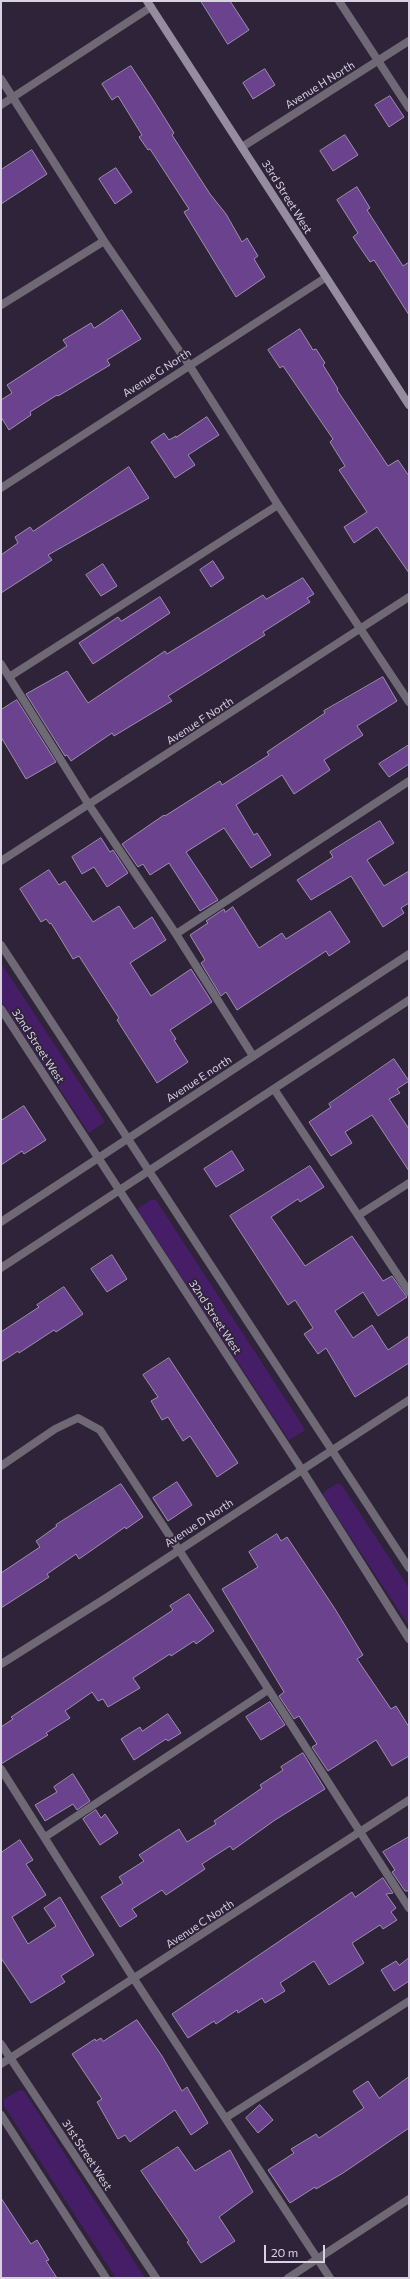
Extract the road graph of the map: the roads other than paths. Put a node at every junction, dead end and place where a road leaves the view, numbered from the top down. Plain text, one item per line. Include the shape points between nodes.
1 (339, 1) edge
2 (149, 4) edge
3 (409, 41) edge
4 (378, 61) junction
5 (1, 80) edge
6 (12, 98) junction
7 (1, 105) edge
8 (409, 108) edge
9 (242, 147) junction
10 (104, 241) junction
11 (325, 278) junction
12 (1, 305) edge
13 (189, 364) junction
14 (409, 405) edge
15 (1, 488) edge
16 (278, 504) junction
17 (409, 597) edge
18 (361, 630) junction
19 (1, 664) edge
20 (9, 677) junction
21 (409, 702) edge
22 (409, 781) edge
23 (89, 805) junction
24 (1, 861) edge
25 (176, 934) junction
26 (1, 945) edge
27 (409, 954) edge
28 (409, 1000) edge
29 (1, 1009) edge
30 (253, 1056) junction
31 (274, 1089) junction
32 (127, 1139) junction
33 (98, 1159) junction
34 (148, 1170) junction
35 (409, 1183) edge
36 (119, 1189) junction
37 (359, 1215) junction
38 (1, 1222) edge
39 (1, 1268) edge
40 (409, 1292) edge
41 (409, 1400) edge
42 (332, 1449) junction
43 (1, 1466) edge
44 (302, 1470) junction
45 (179, 1550) junction
46 (409, 1568) edge
47 (409, 1639) edge
48 (1, 1664) edge
49 (268, 1690) junction
50 (1, 1769) edge
51 (409, 1800) edge
52 (359, 1832) junction
53 (45, 1837) junction
54 (409, 1908) edge
55 (134, 1980) junction
56 (409, 2001) edge
57 (1, 2044) edge
58 (10, 2058) junction
59 (1, 2064) edge
60 (1, 2115) edge
61 (227, 2117) junction
62 (409, 2199) edge
63 (318, 2258) junction
64 (106, 2278) edge
65 (156, 2278) edge
66 (288, 2278) edge
67 (330, 2278) edge

1 - 4 street
2 - 6 street
2 - 9 main road, 33rd Street West
3 - 4 street, Avenue H North
4 - 8 street
4 - 9 street, Avenue H North
5 - 6 street
6 - 7 street
6 - 10 street
9 - 11 main road, 33rd Street West
10 - 12 street
10 - 13 street
11 - 13 street, Avenue G North
11 - 14 main road, 33rd Street West
13 - 15 street, Avenue G North
13 - 16 street
16 - 18 street
16 - 20 street
17 - 18 street, Avenue F North
18 - 21 street
18 - 23 street, Avenue F North
19 - 20 street
20 - 23 street
22 - 25 street
23 - 24 street, Avenue F North
23 - 25 street
25 - 30 street
26 - 32 street
27 - 30 street, Avenue E north
28 - 31 street
29 - 33 street, 32nd Street West
30 - 32 street, Avenue E north
31 - 34 street
31 - 37 street
32 - 33 street, Avenue E north
32 - 34 street
33 - 36 street, 32nd Street West
33 - 38 street, Avenue E north
34 - 36 street
34 - 42 street
35 - 37 street
36 - 39 street
36 - 44 street, 32nd Street West
37 - 40 street
41 - 42 street, Avenue D North
42 - 44 street, Avenue D North
42 - 46 street
43 - 45 street via 55,1429 78,1418 100,1430
44 - 45 street, Avenue D North
44 - 47 street, 32nd Street West
45 - 48 street, Avenue D North
45 - 49 street
49 - 52 street
49 - 53 street
50 - 53 street
51 - 52 street, Avenue C North
52 - 54 street
52 - 55 street, Avenue C North
53 - 55 street
55 - 58 street, Avenue C North
55 - 61 street
56 - 61 street
57 - 58 street, 31st Street West
58 - 59 street, Avenue C North
58 - 65 street, 31st Street West
60 - 64 street
61 - 63 street
62 - 63 street
63 - 66 street
63 - 67 street

